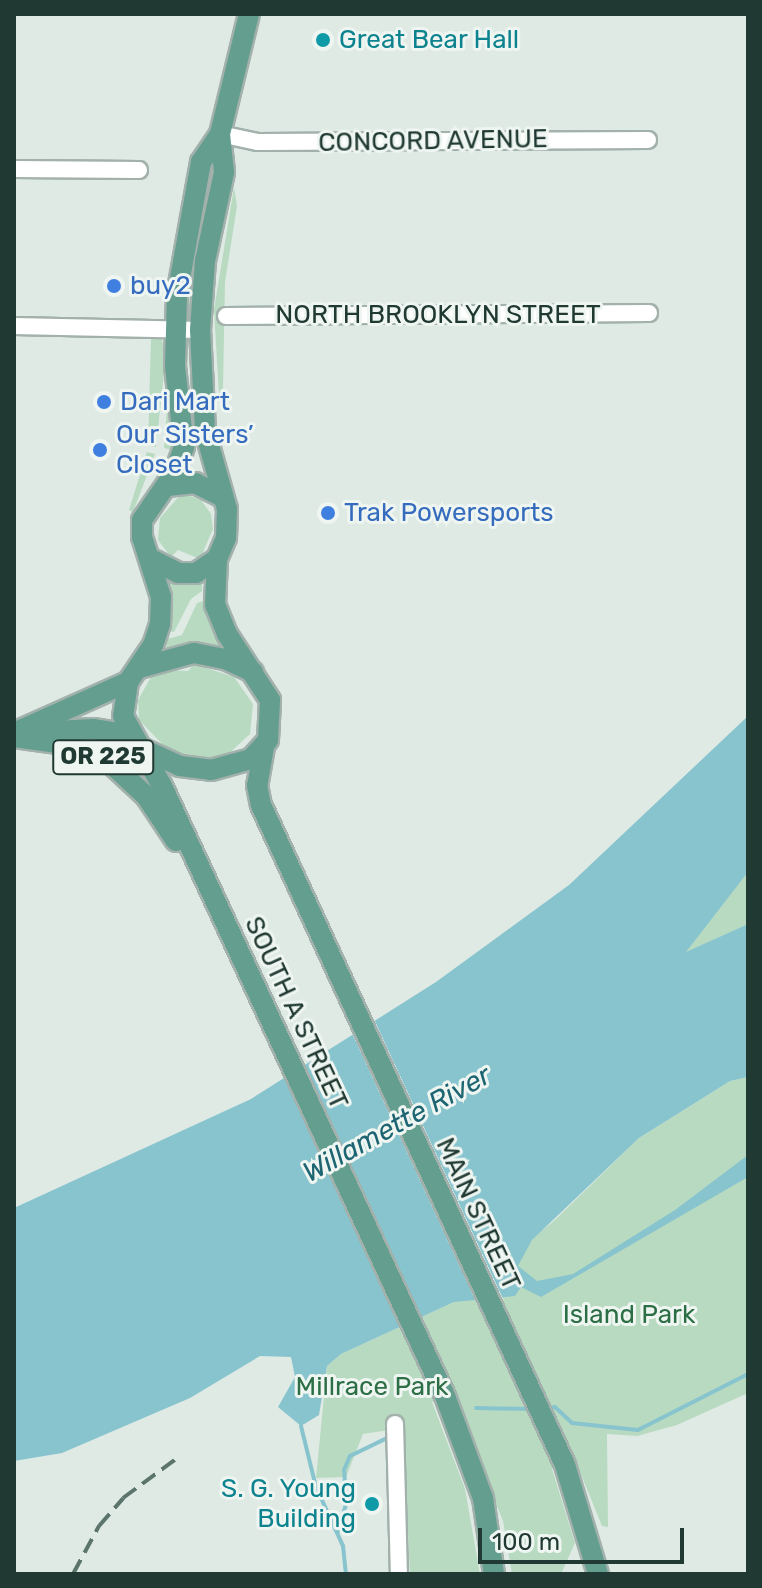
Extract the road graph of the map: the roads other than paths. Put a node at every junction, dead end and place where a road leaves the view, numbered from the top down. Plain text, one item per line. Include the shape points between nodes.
1 (249, 14) edge
2 (220, 134) junction
3 (648, 140) dead end
4 (14, 169) edge
5 (139, 170) dead end
6 (649, 313) dead end
7 (226, 316) dead end
8 (14, 326) edge
9 (175, 329) junction
10 (200, 330) junction
11 (167, 486) junction
12 (221, 496) junction
13 (149, 558) junction
14 (217, 559) junction
15 (253, 673) junction
16 (133, 675) junction
17 (14, 735) edge
18 (134, 741) junction
19 (264, 747) junction
20 (212, 895) junction
21 (395, 1424) dead end
22 (471, 1460) junction
23 (399, 1574) edge
24 (494, 1574) edge
25 (507, 1574) edge
26 (598, 1574) edge

1 - 2 main road
2 - 3 street, CONCORD AVENUE via 258,142
2 - 9 main road via 201,162
2 - 10 main road via 224,172 205,261
4 - 5 street
6 - 7 street, NORTH BROOKLYN STREET
8 - 9 street
9 - 10 street
9 - 11 main road via 185,436
10 - 12 main road via 205,431
11 - 12 main road via 195,483
11 - 13 main road via 142,520
12 - 14 main road via 229,525
13 - 14 main road via 187,574 202,571
13 - 16 main road via 162,611 153,645
14 - 15 main road via 213,586 218,615
15 - 16 main road via 225,659 194,653
15 - 19 main road via 272,710
16 - 17 main road, OR 225
16 - 18 main road via 122,704
17 - 18 main road, OR 225 via 79,728
17 - 20 main road, OR 225 via 81,747 114,765 155,808
18 - 19 main road via 180,766 211,770 242,763
18 - 20 main road, SOUTH A STREET via 162,786
19 - 26 main road, MAIN STREET via 257,788 277,840 565,1465
20 - 22 main road, SOUTH A STREET
21 - 23 street
22 - 24 main road, SOUTH A STREET via 489,1527
22 - 25 main road via 486,1491

